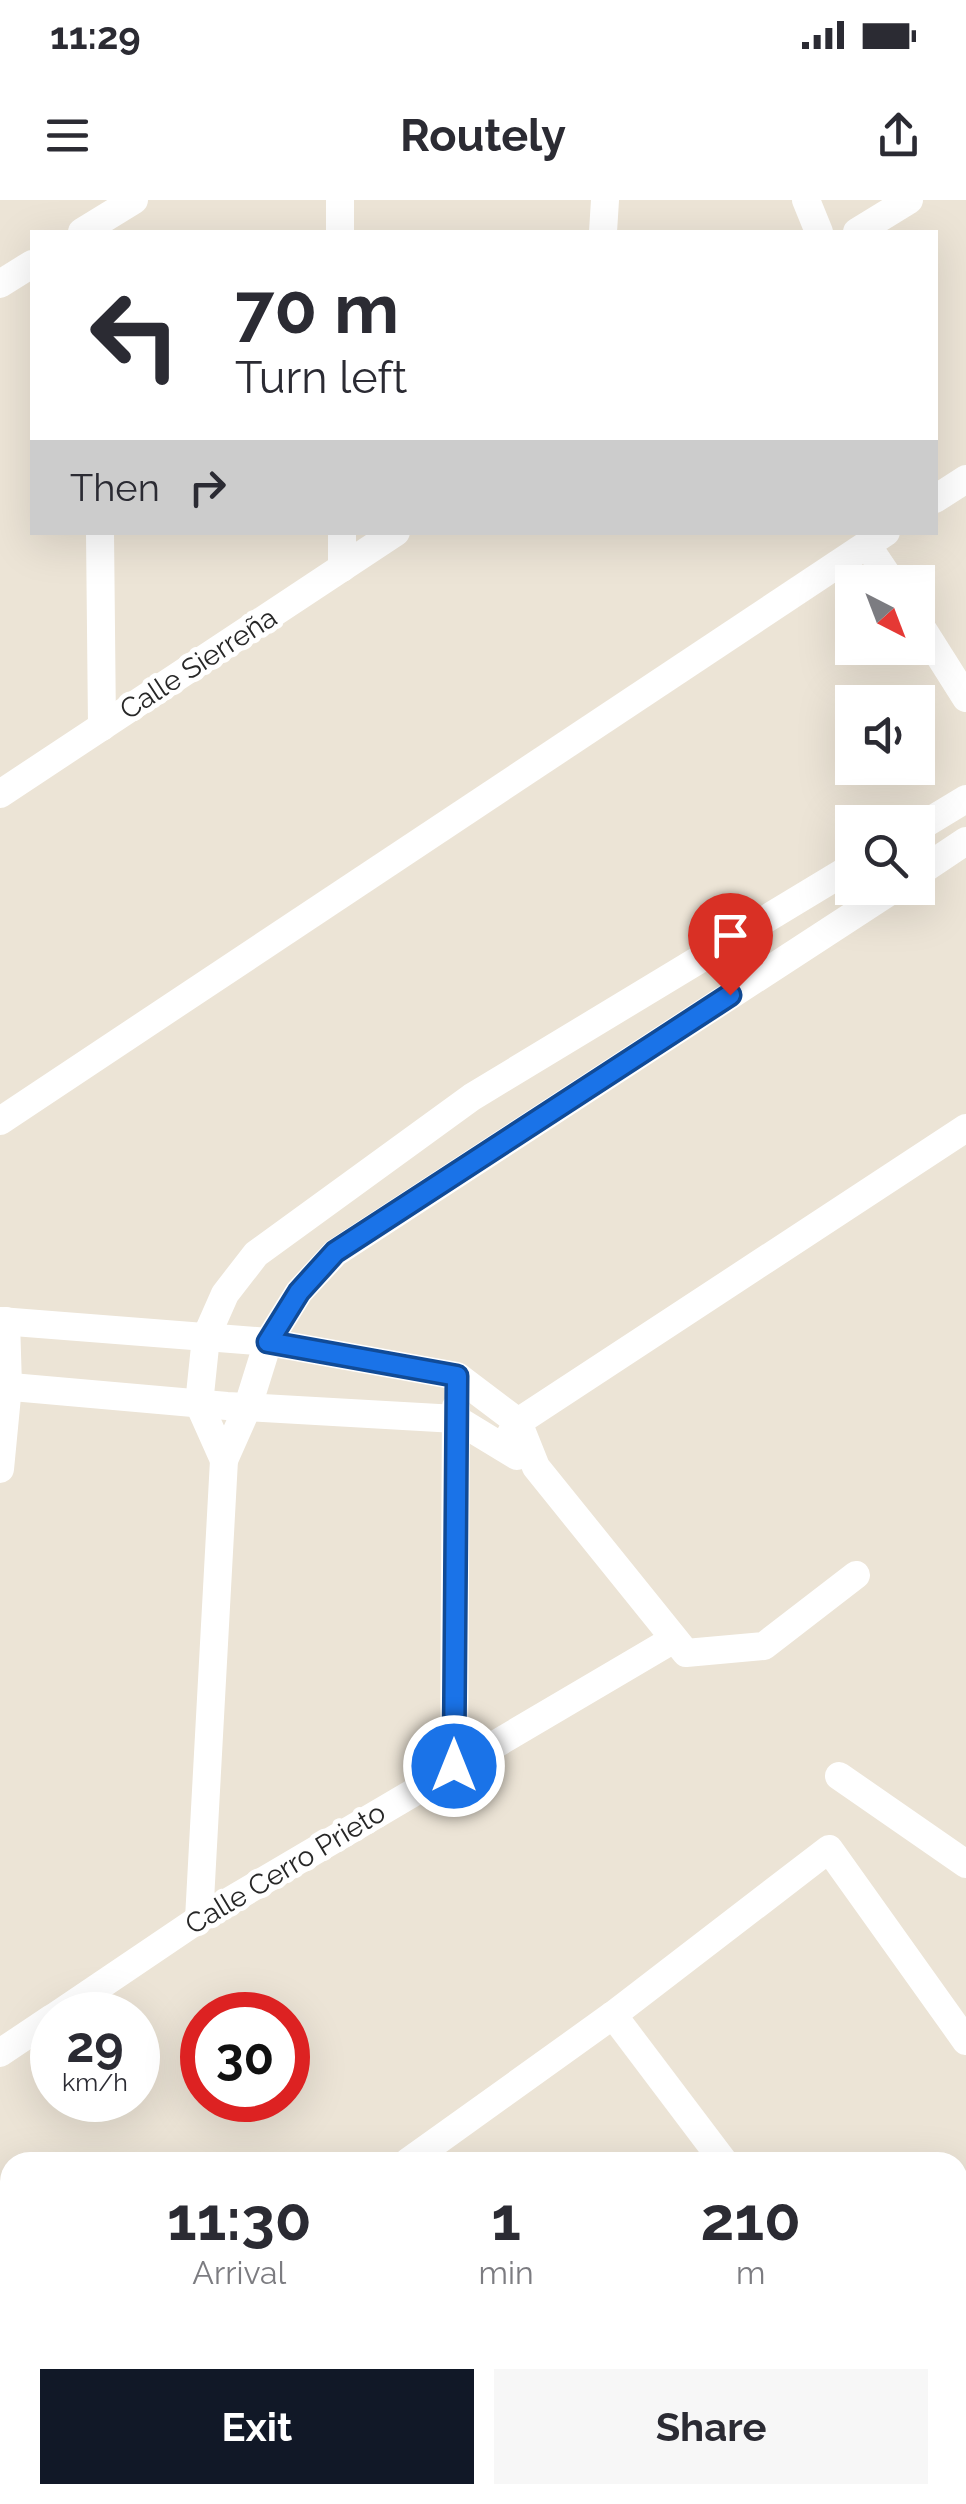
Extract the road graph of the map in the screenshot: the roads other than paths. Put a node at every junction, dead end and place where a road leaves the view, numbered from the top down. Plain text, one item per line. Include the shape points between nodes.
1 (134, 200) edge
2 (340, 200) edge
3 (604, 200) edge
4 (806, 200) edge
5 (909, 200) edge
6 (85, 230) edge
7 (340, 230) edge
8 (603, 230) edge
9 (819, 230) edge
10 (860, 230) edge
11 (30, 265) edge
12 (0, 284) edge
13 (966, 479) edge
14 (938, 498) edge
15 (100, 535) edge
16 (342, 535) edge
17 (392, 535) edge
18 (877, 539) edge
19 (886, 565) edge
20 (342, 568) junction
21 (935, 649) edge
22 (966, 698) edge
23 (102, 727) junction
24 (0, 794) edge
25 (966, 798) edge
26 (935, 817) edge
27 (966, 841) edge
28 (935, 861) edge
29 (835, 877) edge
30 (868, 905) edge
31 (0, 1121) edge
32 (966, 1128) edge
33 (3, 1321) edge
34 (206, 1337) junction
35 (268, 1342) junction
36 (457, 1376) junction
37 (4, 1386) edge
38 (199, 1404) junction
39 (248, 1406) junction
40 (456, 1419) junction
41 (518, 1422) junction
42 (502, 1446) junction
43 (224, 1460) junction
44 (536, 1467) junction
45 (0, 1469) edge
46 (856, 1574) dead end
47 (674, 1639) junction
48 (454, 1766) junction
49 (839, 1776) dead end
50 (966, 1864) edge
51 (199, 1918) junction
52 (90, 1992) edge
53 (614, 2015) junction
54 (30, 2033) edge
55 (966, 2041) edge
56 (0, 2054) edge
57 (424, 2152) edge
58 (717, 2152) edge

1 - 6 street
2 - 7 street
3 - 8 street
4 - 9 street
5 - 10 street
11 - 12 street
13 - 14 street
15 - 23 street
16 - 20 street
17 - 20 street, Calle Sierreña
18 - 19 street
18 - 31 street
20 - 23 street, Calle Sierreña
21 - 22 street
23 - 24 street, Calle Sierreña
25 - 26 street
27 - 28 street
29 - 34 street via 472,1097 256,1254 225,1294
30 - 35 street via 335,1252
32 - 41 street
33 - 34 street
33 - 37 street
34 - 35 street
34 - 38 street
35 - 36 street
35 - 39 street
36 - 40 street
36 - 41 street
37 - 38 street
37 - 45 street
38 - 39 street
38 - 43 street
39 - 40 street
39 - 43 street
40 - 42 street
40 - 48 street
41 - 42 street
41 - 44 street
42 - 44 street
43 - 51 street
44 - 47 street
46 - 47 street via 764,1646 686,1653
47 - 48 street, Calle Cerro Prieto
48 - 51 street, Calle Cerro Prieto
49 - 50 street
51 - 52 street, Calle Cerro Prieto
53 - 55 street via 830,1849
53 - 57 street
53 - 58 street
54 - 56 street, Calle Cerro Prieto

